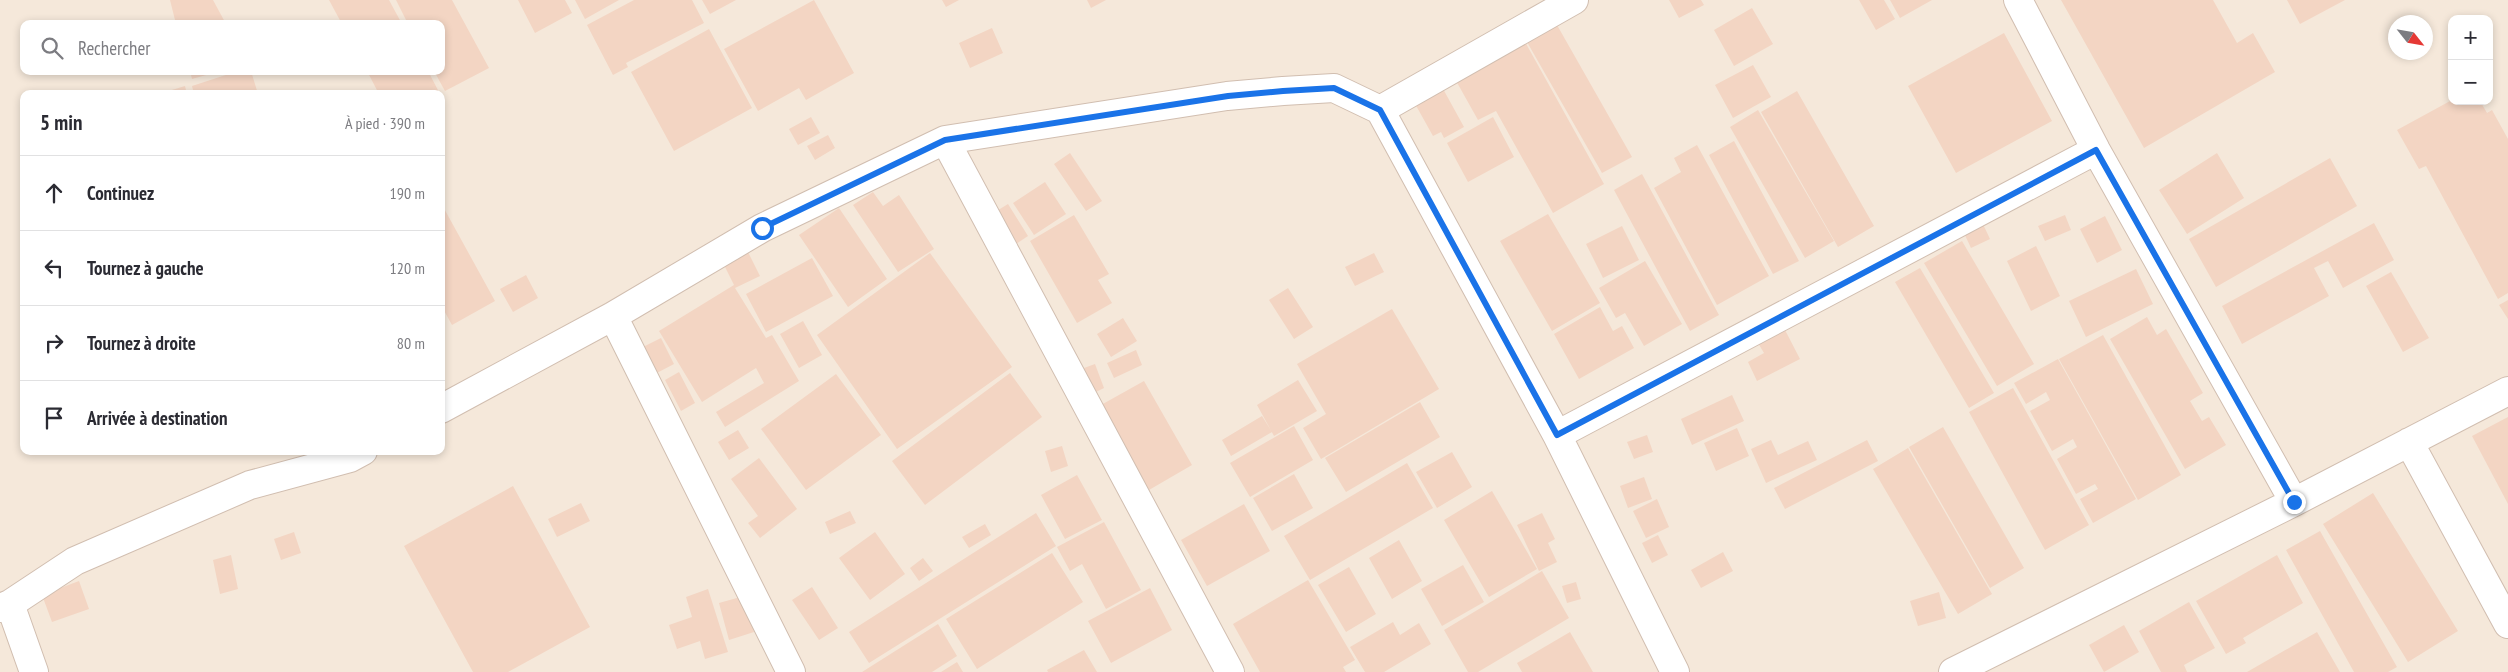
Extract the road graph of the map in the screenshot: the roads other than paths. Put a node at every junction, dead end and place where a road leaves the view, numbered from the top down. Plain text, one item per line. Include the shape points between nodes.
1 (1574, 0) edge
2 (2018, 0) edge
3 (1380, 110) junction
4 (945, 140) junction
5 (2096, 150) junction
6 (613, 316) junction
7 (2508, 391) edge
8 (445, 407) edge
9 (1557, 435) junction
10 (2409, 442) junction
11 (355, 455) edge
12 (2294, 502) junction
13 (5, 606) edge
14 (2508, 624) edge
15 (34, 672) edge
16 (791, 672) edge
17 (1230, 672) edge
18 (1676, 672) edge
19 (1952, 672) edge

1 - 3 street
2 - 5 street
3 - 4 street via 1334,88 1283,91 1228,96
3 - 9 street
4 - 6 street via 762,228
4 - 17 street
5 - 9 street
5 - 12 street
6 - 8 street
6 - 16 street
7 - 10 street
9 - 18 street
10 - 12 street
10 - 14 street
11 - 13 street via 250,485 76,561
12 - 19 street
13 - 15 street

